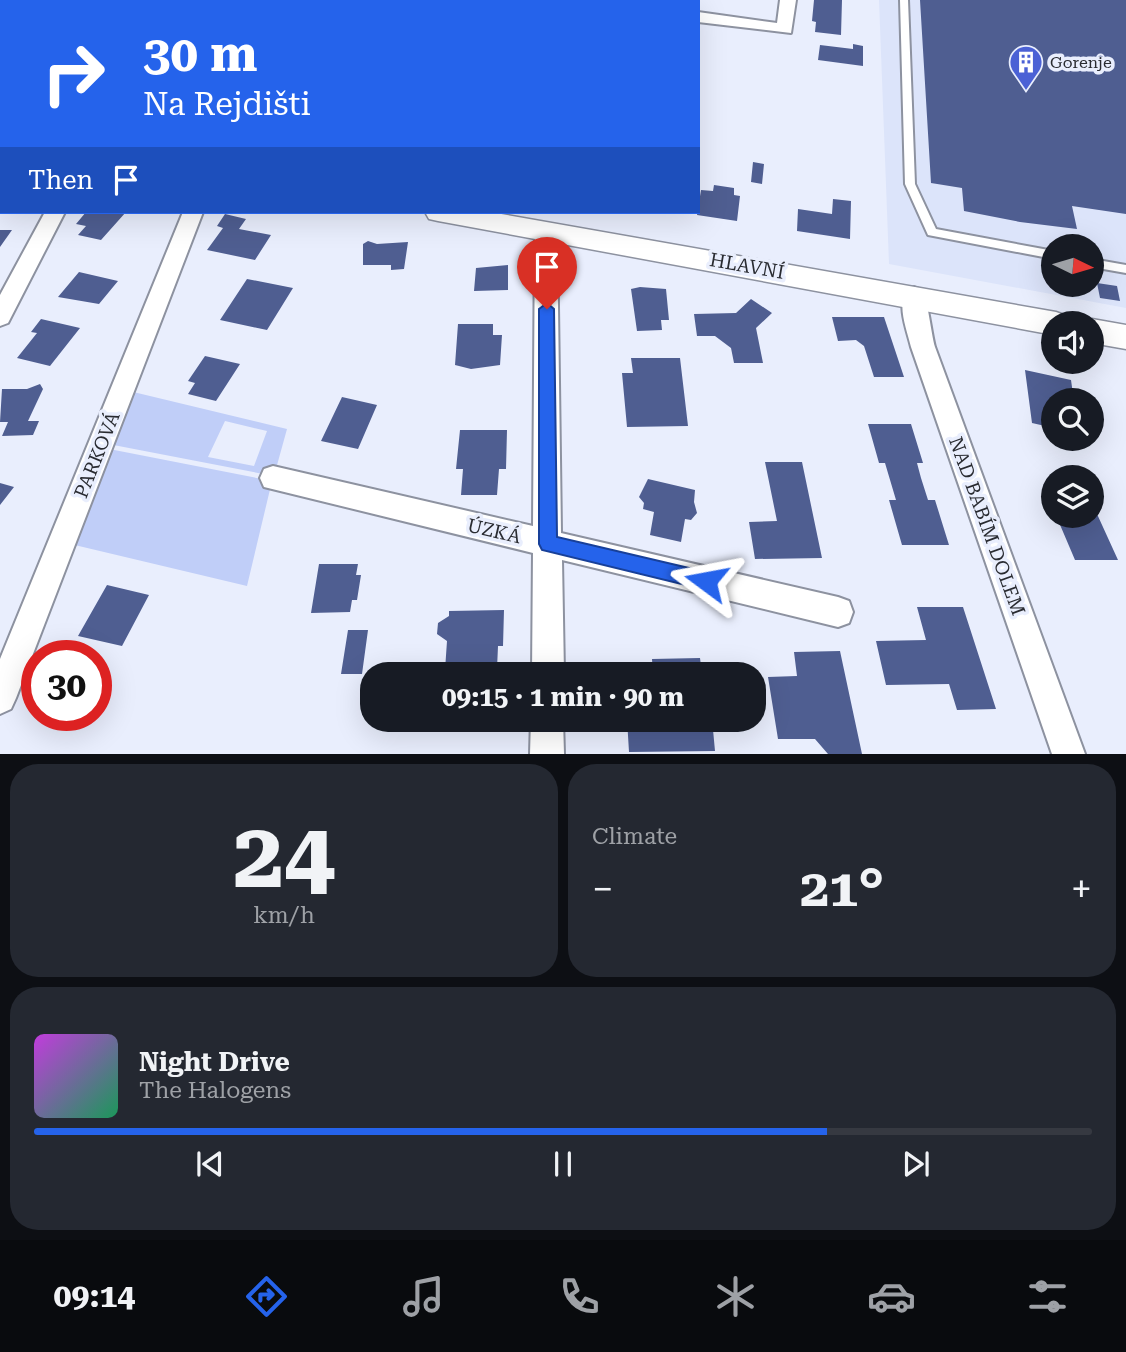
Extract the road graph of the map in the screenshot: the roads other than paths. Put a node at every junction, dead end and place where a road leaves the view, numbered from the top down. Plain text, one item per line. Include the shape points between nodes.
1 (788, 0) edge
2 (904, 0) edge
3 (700, 17) edge
4 (54, 214) edge
5 (192, 214) edge
6 (449, 214) edge
7 (546, 231) junction
8 (1041, 253) edge
9 (1104, 265) edge
10 (1126, 269) edge
11 (914, 296) junction
12 (2, 308) edge
13 (1041, 321) edge
14 (1104, 333) edge
15 (1126, 337) edge
16 (272, 478) dead end
17 (548, 544) junction
18 (838, 612) dead end
19 (548, 662) edge
20 (0, 698) edge
21 (547, 732) edge
22 (547, 754) edge
23 (1069, 754) edge

1 - 3 street via 785,29
2 - 8 lane via 909,184 932,232
4 - 12 street
5 - 20 street, PARKOVÁ
6 - 7 street, HLAVNÍ
7 - 11 street, HLAVNÍ
7 - 17 street
9 - 10 lane
11 - 13 street, HLAVNÍ
11 - 23 street, NAD BABÍM DOLEM via 923,347
14 - 15 street
16 - 17 street, ÚZKÁ
17 - 18 street, ÚZKÁ
17 - 19 street
21 - 22 street

